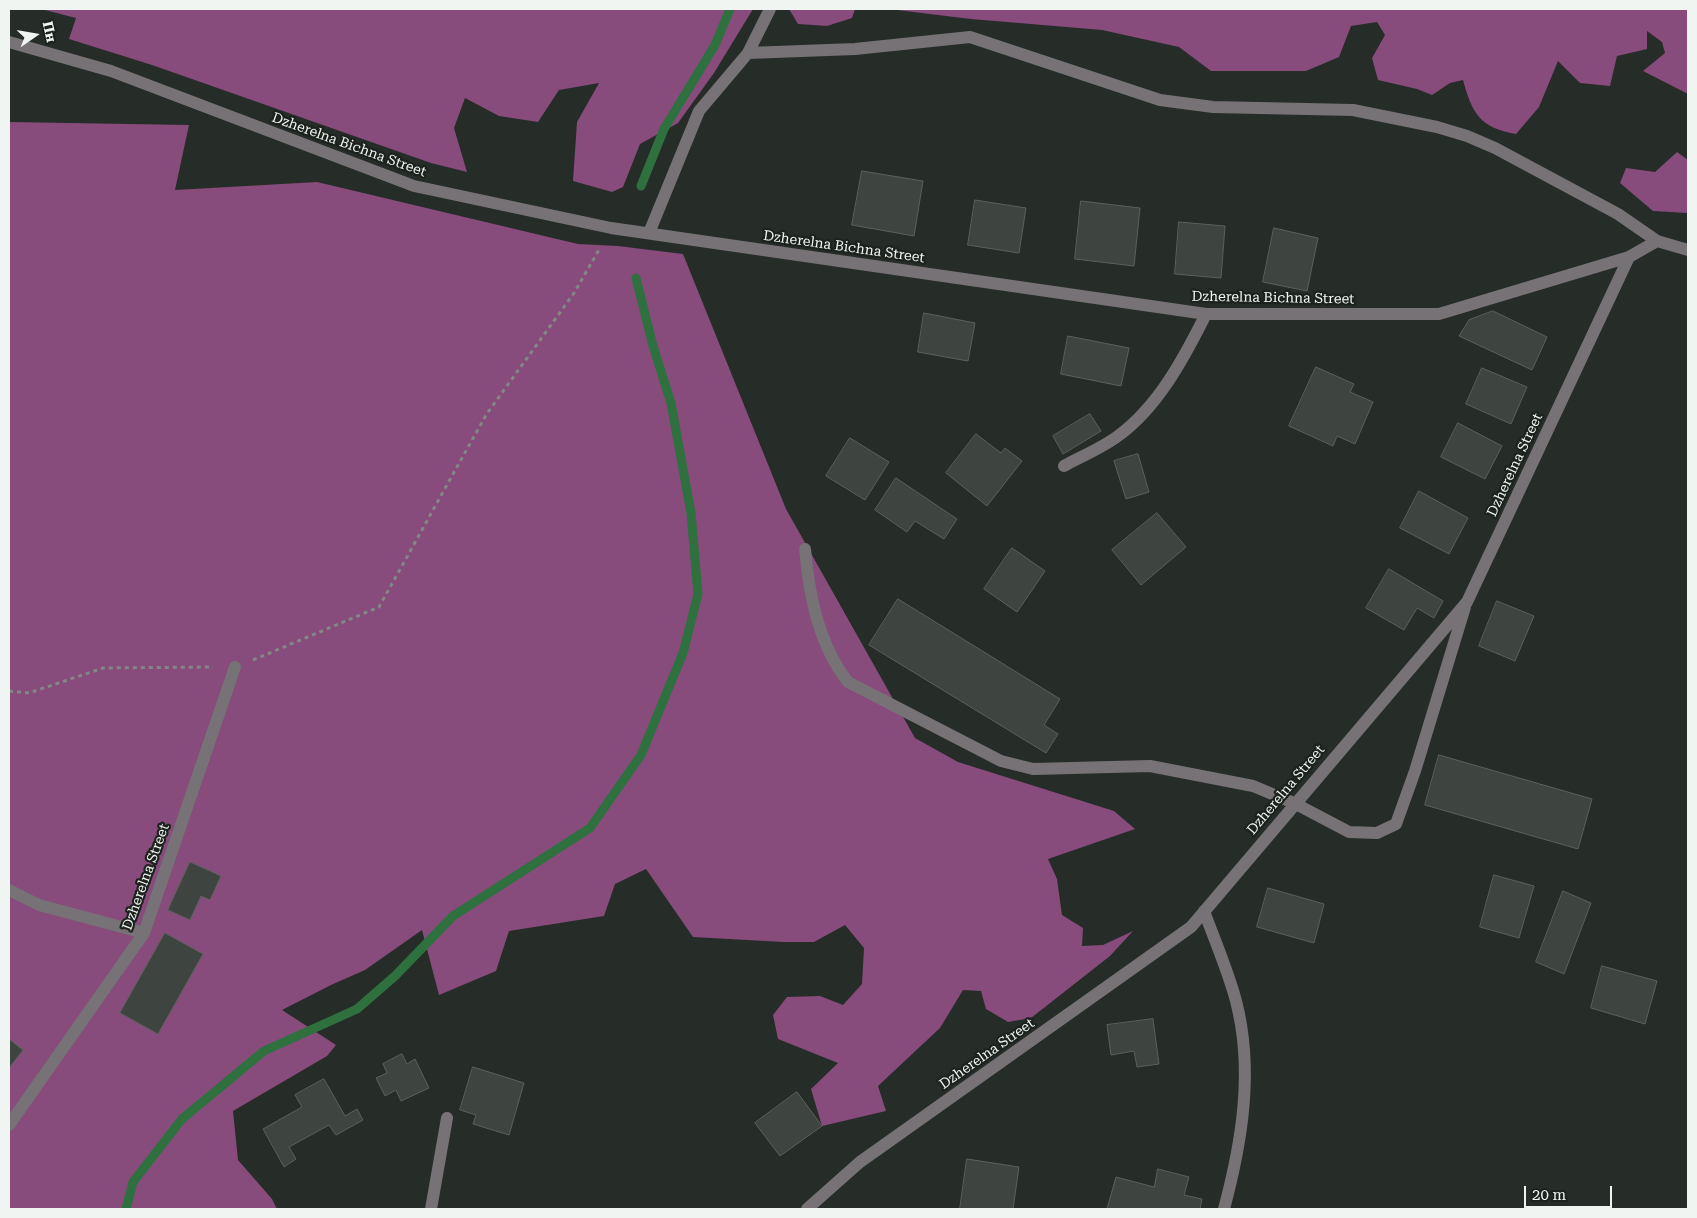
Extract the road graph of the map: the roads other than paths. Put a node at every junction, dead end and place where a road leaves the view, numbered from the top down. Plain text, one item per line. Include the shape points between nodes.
1 (770, 9) edge
2 (9, 42) edge
3 (748, 53) junction
4 (649, 234) junction
5 (1657, 241) junction
6 (1688, 250) edge
7 (1629, 257) junction
8 (1206, 314) junction
9 (1064, 466) dead end
10 (805, 550) dead end
11 (1467, 602) junction
12 (235, 667) road end
13 (1294, 803) junction
14 (9, 890) edge
15 (1204, 911) junction
16 (144, 933) junction
17 (447, 1118) dead end
18 (9, 1124) edge
19 (431, 1209) edge
20 (807, 1209) edge
21 (1224, 1209) edge

1 - 3 street
2 - 4 street, Dzherelna Bichna Street via 111,72 414,186
3 - 4 street via 699,111
3 - 5 street via 855,49 970,37 1160,100 1213,107 1352,110 1428,125 1495,148 1618,214
4 - 8 street, Dzherelna Bichna Street
5 - 6 street
5 - 7 street, Dzherelna Bichna Street
7 - 8 street, Dzherelna Bichna Street via 1440,314
7 - 11 street, Dzherelna Street
8 - 9 street via 1183,360 1148,407 1118,436
10 - 13 street via 808,586 822,636 835,665 848,682 1001,760 1033,769 1150,766 1253,786
11 - 13 street, Dzherelna Street
11 - 13 street via 1396,824 1377,833 1349,832
12 - 16 street, Dzherelna Street
13 - 15 street, Dzherelna Street
14 - 16 street via 39,905
15 - 20 street, Dzherelna Street via 1191,927 860,1162
15 - 21 street via 1236,1001 1246,1054 1246,1091 1234,1171
16 - 18 street, Dzherelna Street
17 - 19 street

